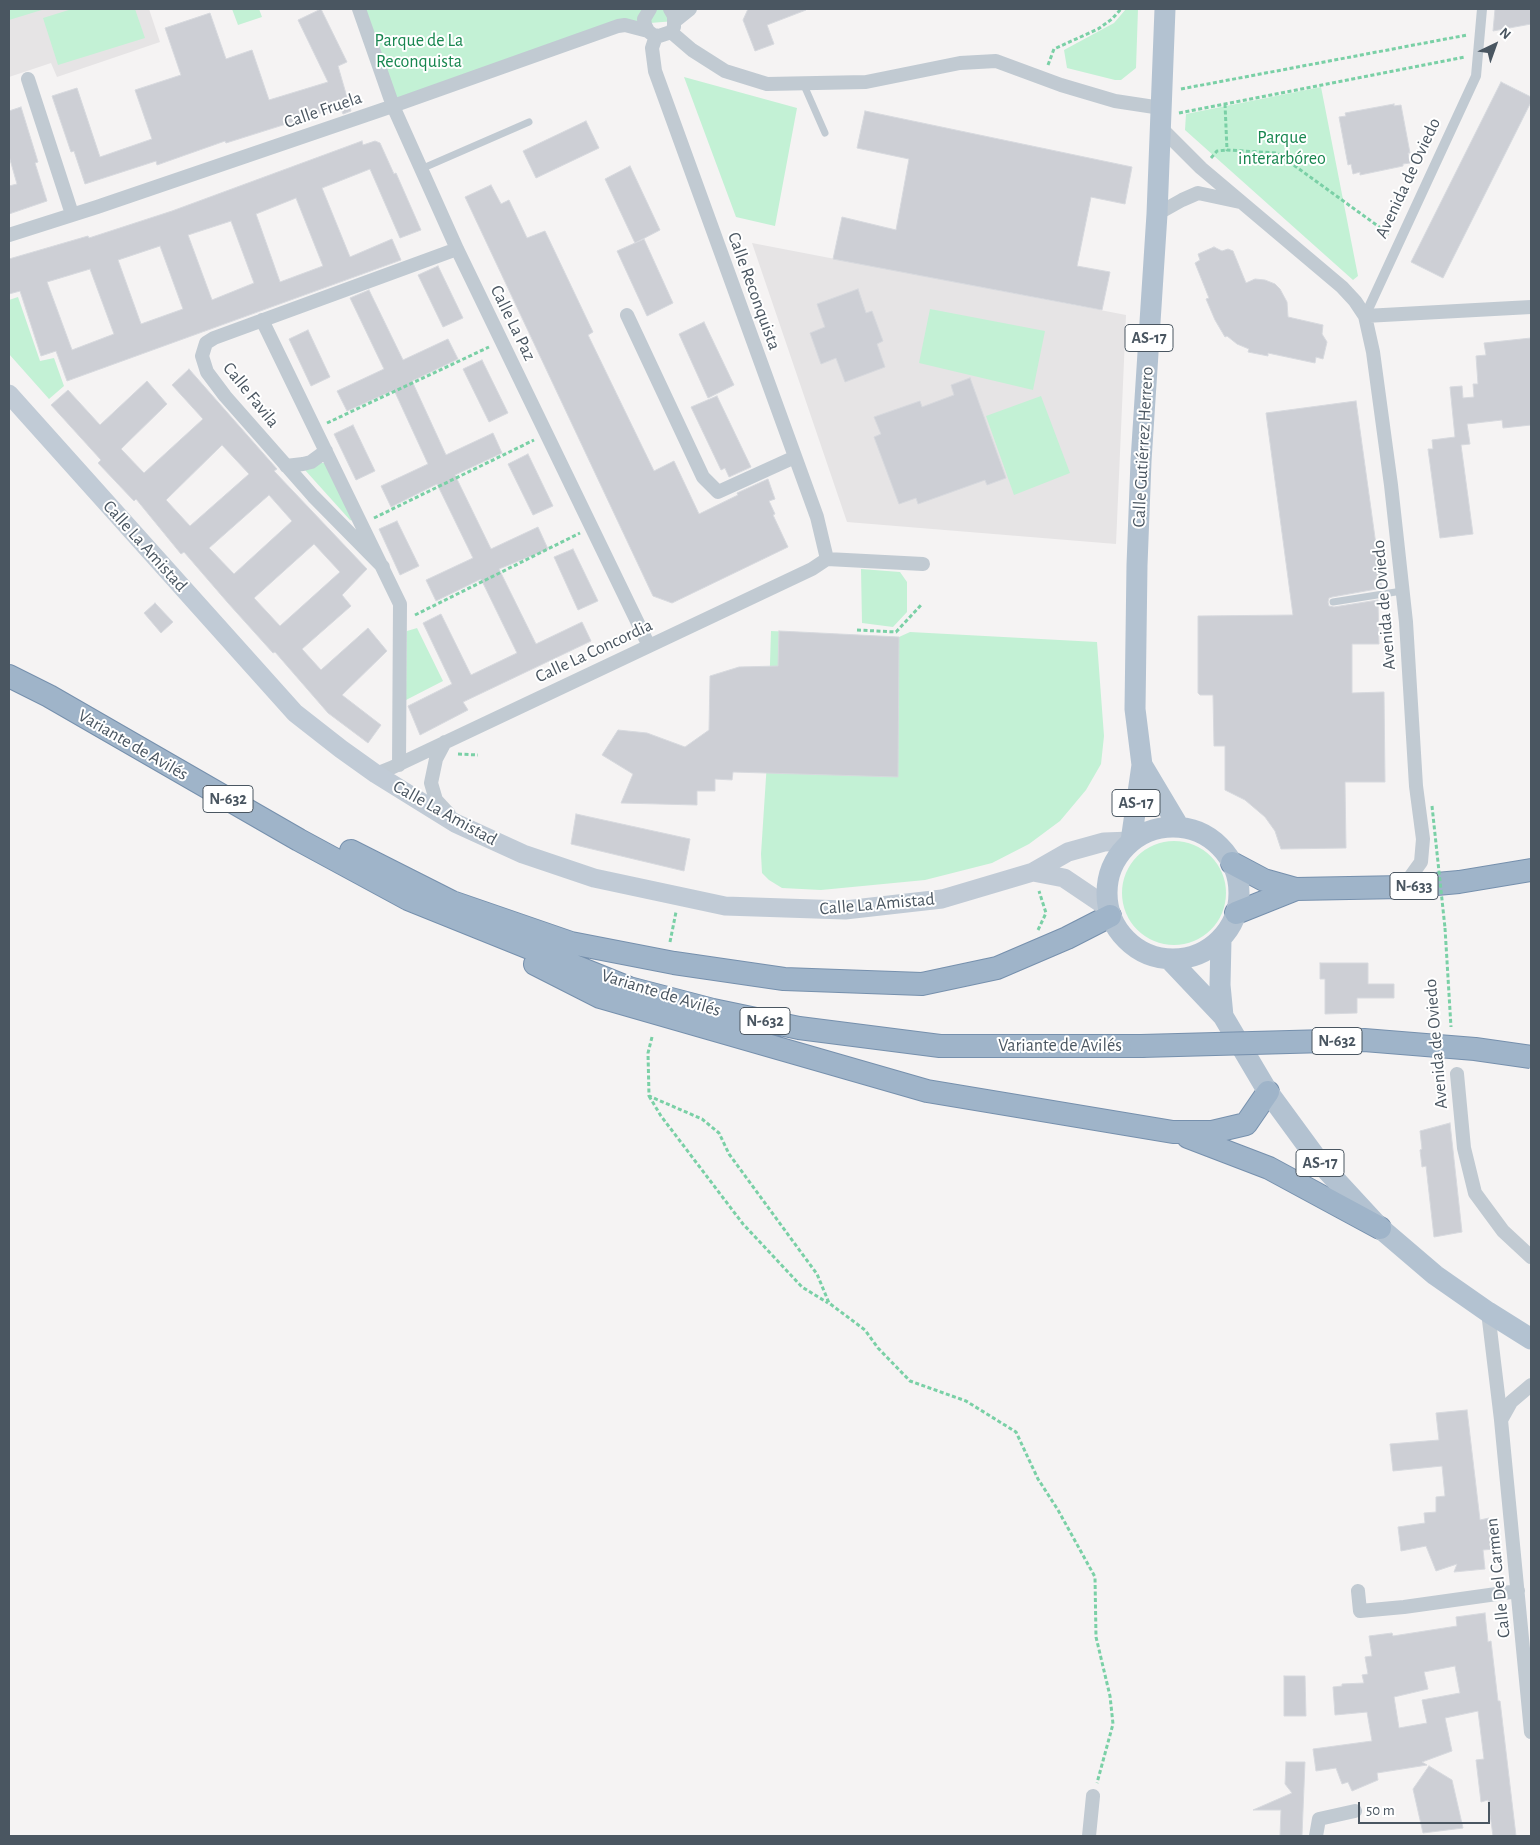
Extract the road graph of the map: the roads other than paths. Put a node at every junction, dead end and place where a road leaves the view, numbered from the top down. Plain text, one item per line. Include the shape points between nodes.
1 (359, 9) edge
2 (650, 9) edge
3 (690, 9) edge
4 (1165, 9) edge
5 (1482, 9) edge
6 (672, 21) edge
7 (652, 33) junction
8 (28, 79) dead end
9 (804, 83) junction
10 (393, 106) junction
11 (1161, 111) junction
12 (529, 122) dead end
13 (825, 133) dead end
14 (421, 169) junction
15 (1242, 202) junction
16 (72, 214) junction
17 (1157, 214) junction
18 (9, 235) edge
19 (457, 249) junction
20 (1531, 307) edge
21 (627, 315) dead end
22 (1365, 316) junction
23 (262, 320) junction
24 (9, 394) edge
25 (326, 451) junction
26 (795, 457) junction
27 (286, 466) junction
28 (827, 559) junction
29 (923, 564) dead end
30 (382, 568) junction
31 (1402, 591) junction
32 (1333, 602) dead end
33 (649, 646) junction
34 (9, 676) edge
35 (49, 696) junction
36 (445, 742) junction
37 (398, 765) junction
38 (1142, 765) junction
39 (376, 774) junction
40 (456, 823) junction
41 (1179, 827) junction
42 (1131, 842) junction
43 (1232, 863) junction
44 (1531, 870) edge
45 (1032, 872) junction
46 (1403, 887) junction
47 (1296, 889) junction
48 (408, 899) junction
49 (1109, 912) junction
50 (1236, 913) junction
51 (1221, 940) junction
52 (1170, 960) junction
53 (1223, 1016) junction
54 (1531, 1057) edge
55 (1457, 1074) dead end
56 (1268, 1092) junction
57 (1173, 1132) junction
58 (1380, 1228) junction
59 (1531, 1257) edge
60 (1488, 1312) junction
61 (1531, 1340) edge
62 (1531, 1385) edge
63 (1501, 1420) junction
64 (1358, 1591) dead end
65 (1518, 1591) junction
66 (1529, 1684) edge
67 (1531, 1732) edge
68 (1093, 1796) road end
69 (1355, 1810) dead end
70 (1089, 1836) edge
71 (1316, 1836) edge

1 - 10 street, Calle La Paz
2 - 7 street, Calle Reconquista via 644,25
3 - 6 street
4 - 11 main road, Calle Gutiérrez Herrero / AS-17
5 - 22 street, Avenida de Oviedo via 1476,76
6 - 7 street via 665,35
6 - 9 street via 692,50 725,70 767,84
7 - 10 street, Calle Fruela via 626,25 618,26
7 - 26 street, Calle Reconquista via 656,71
8 - 16 street
9 - 11 street via 866,82 960,63 996,60 1043,78
9 - 13 lane
10 - 14 street, Calle La Paz
10 - 16 street, Calle Fruela
11 - 15 street, Avenida de Oviedo via 1201,168
11 - 17 main road, Calle Gutiérrez Herrero / AS-17
12 - 14 lane
14 - 19 street, Calle La Paz
15 - 17 street, Avenida de Oviedo via 1198,193
15 - 22 street, Avenida de Oviedo via 1342,287
16 - 18 street, Calle Fruela
17 - 38 main road, Calle Gutiérrez Herrero / AS-17 via 1138,556 1135,710
19 - 23 street, Calle Favila
19 - 33 street, Calle La Paz
20 - 22 street
21 - 26 street via 703,477 718,492
22 - 31 street, Avenida de Oviedo via 1378,387
23 - 25 street, Calle Favila
23 - 27 street, Calle Favila via 214,338 206,343 202,356 207,372 225,396
24 - 39 main road, Calle La Amistad via 295,713
25 - 27 street via 311,462
25 - 30 street, Calle Favila
26 - 28 street, Calle Reconquista via 817,517
27 - 30 street, Calle Favila
28 - 29 street
28 - 33 street, Calle La Concordia
30 - 37 street, Calle Favila via 400,604
31 - 32 lane
31 - 46 street, Avenida de Oviedo via 1423,840 1421,862
33 - 36 street, Calle La Concordia
34 - 35 highway, Variante de Avilés / N-632
35 - 48 highway, Variante de Avilés / N-632
35 - 49 highway via 187,761 324,838 452,902 571,942 674,963 784,979 922,984 997,968 1067,938
36 - 37 street, Calle La Concordia
36 - 40 street via 436,759 431,783 436,800
37 - 39 street, Calle La Concordia
38 - 41 main road, AS-17
38 - 42 main road, AS-17
39 - 40 main road, Calle La Amistad
40 - 45 main road, Calle La Amistad via 523,854 594,878 725,906 845,910 942,899
41 - 42 main road, AS-17 via 1158,828
41 - 43 main road, AS-17 via 1200,832 1217,843
42 - 45 main road, Calle La Amistad via 1104,842 1068,852
42 - 49 main road, AS-17 via 1114,862 1107,884
43 - 47 highway, N-633 via 1264,880
43 - 50 main road, AS-17 via 1240,890
44 - 46 highway, N-633
45 - 49 main road, Calle La Amistad via 1064,878
46 - 47 highway, N-633
47 - 50 highway, N-633
48 - 54 highway, Variante de Avilés / N-632, bridge via 630,988 799,1028 940,1046 1141,1046 1364,1040 1476,1048
48 - 57 highway via 600,997 927,1091
49 - 52 main road, AS-17 via 1121,934 1135,948 1147,955
50 - 51 main road, AS-17
51 - 52 main road, AS-17 via 1192,957
51 - 53 main road, AS-17
52 - 53 main road, AS-17
53 - 56 main road, AS-17
55 - 59 street, Avenida de Oviedo via 1464,1148 1475,1193 1503,1231
56 - 57 highway via 1246,1124 1212,1132
56 - 58 main road, AS-17 via 1320,1163
57 - 58 highway via 1269,1168
58 - 60 main road, AS-17 via 1435,1275
60 - 61 main road, AS-17
60 - 63 street, Calle Del Carmen
62 - 63 street via 1511,1402
63 - 65 street, Calle Del Carmen
64 - 65 street via 1360,1611
65 - 66 street, Calle Del Carmen
66 - 67 street, Calle Del Carmen
68 - 70 street
69 - 71 street via 1319,1819

